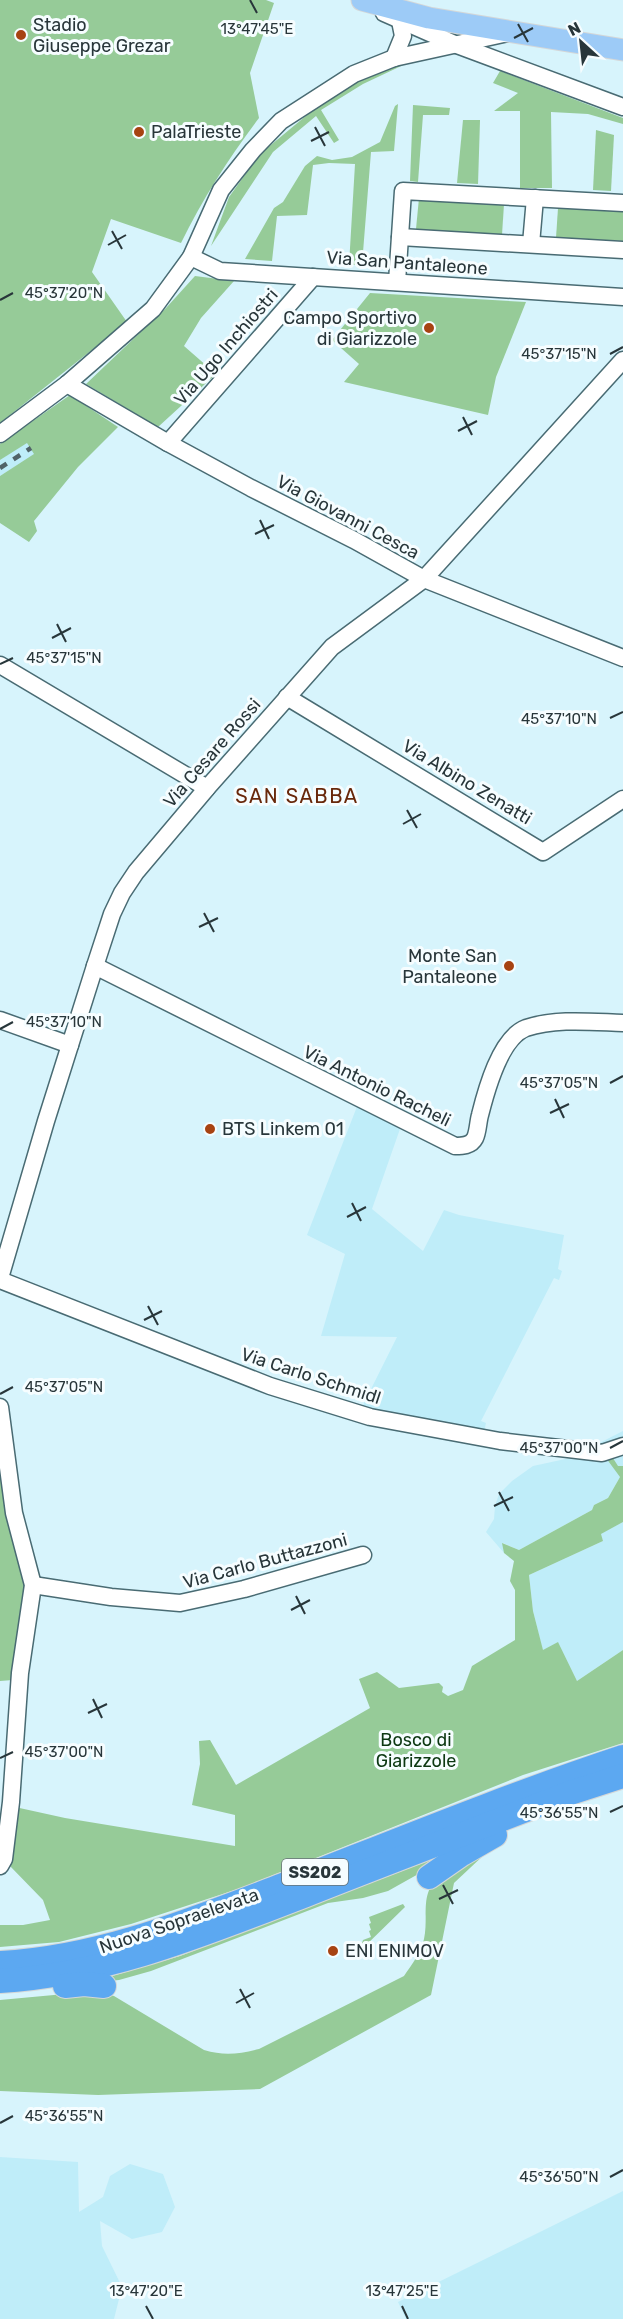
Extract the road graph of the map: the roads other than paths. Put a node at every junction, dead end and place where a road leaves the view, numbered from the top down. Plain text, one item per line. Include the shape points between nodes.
1 (360, 0) edge
2 (400, 21) junction
3 (517, 32) junction
4 (457, 45) junction
5 (623, 50) edge
6 (394, 58) junction
7 (623, 107) edge
8 (535, 198) junction
9 (623, 203) edge
10 (400, 237) junction
11 (531, 244) junction
12 (623, 250) edge
13 (191, 257) junction
14 (313, 277) junction
15 (397, 282) junction
16 (623, 297) edge
17 (623, 360) edge
18 (67, 384) junction
19 (0, 434) edge
20 (168, 443) junction
21 (424, 579) junction
22 (623, 658) edge
23 (0, 665) edge
24 (287, 697) junction
25 (207, 788) junction
26 (623, 799) edge
27 (95, 966) junction
28 (0, 1020) edge
29 (623, 1023) edge
30 (70, 1045) junction
31 (0, 1279) edge
32 (0, 1407) edge
33 (623, 1446) edge
34 (363, 1555) dead end
35 (33, 1585) junction
36 (623, 1757) edge
37 (623, 1777) edge
38 (0, 1866) edge
39 (429, 1877) dead end
40 (0, 1963) edge
41 (0, 1981) edge
42 (104, 1986) dead end
43 (0, 1991) edge

1 - 2 street
1 - 3 main road via 429,18
2 - 4 street
2 - 6 street via 403,36
3 - 4 street
3 - 5 main road
4 - 6 street
4 - 7 street
6 - 13 street via 354,74 281,121 221,190
8 - 9 street
8 - 10 street via 402,191
8 - 11 street
10 - 11 street
10 - 15 street
11 - 12 street
13 - 14 street, Via San Pantaleone via 220,271
13 - 18 street via 153,309
14 - 15 street, Via San Pantaleone
14 - 20 street, Via Ugo Inchiostri
15 - 16 street, Via San Pantaleone
17 - 21 street, Via Cesare Rossi
18 - 19 street
18 - 20 street, Via Giovanni Cesca
20 - 21 street, Via Giovanni Cesca
21 - 22 street, Via Giovanni Cesca
21 - 24 street, Via Cesare Rossi via 332,647
23 - 25 street
24 - 25 street, Via Cesare Rossi
24 - 26 street, Via Albino Zenatti via 543,852
25 - 27 street, Via Cesare Rossi via 122,892
27 - 29 street, Via Antonio Racheli via 455,1146 466,1146 475,1139 496,1062 524,1029 546,1024
27 - 30 street, Via Cesare Rossi
28 - 30 street
30 - 31 street, Via Cesare Rossi
31 - 33 street, Via Carlo Schmidl via 270,1386 370,1418 591,1452
32 - 35 street via 14,1513
34 - 35 street, Via Carlo Buttazzoni via 180,1603
35 - 38 street via 20,1672 11,1802
36 - 40 highway, Nuova Sopraelevata / SS202 via 132,1940 58,1957
37 - 39 highway via 573,1806 487,1838
37 - 41 highway, Nuova Sopraelevata / SS202 via 570,1793 178,1943 96,1968
42 - 43 highway

